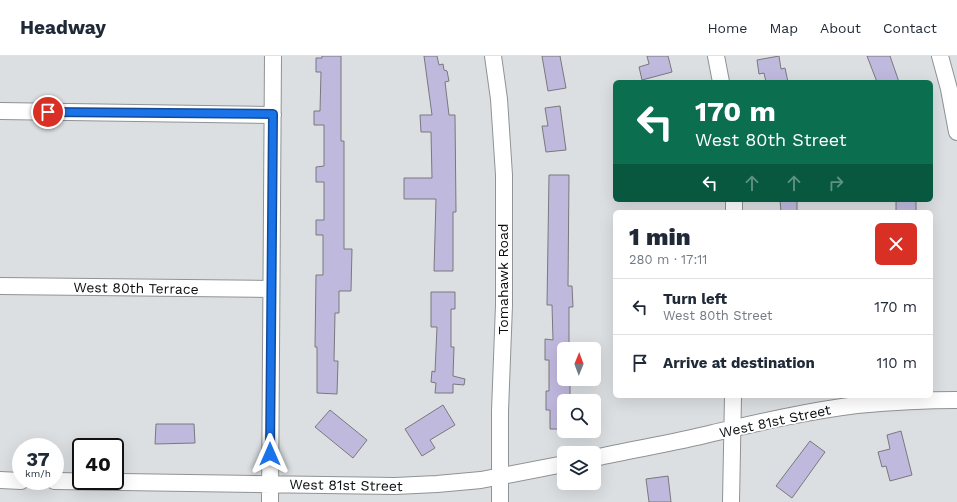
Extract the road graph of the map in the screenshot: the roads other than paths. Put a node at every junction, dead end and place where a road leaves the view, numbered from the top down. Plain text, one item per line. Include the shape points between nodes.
1 (273, 56) edge
2 (493, 56) edge
3 (716, 56) edge
4 (940, 56) edge
5 (722, 80) edge
6 (0, 111) edge
7 (273, 114) junction
8 (957, 132) edge
9 (0, 286) edge
10 (271, 289) junction
11 (733, 398) edge
12 (957, 400) edge
13 (733, 429) junction
14 (601, 457) edge
15 (557, 465) edge
16 (501, 477) junction
17 (0, 480) edge
18 (12, 481) edge
19 (64, 481) edge
20 (270, 484) junction
21 (270, 502) edge
22 (500, 502) edge
23 (731, 502) edge

1 - 7 street
2 - 16 street, Tomahawk Road via 499,99 504,175
3 - 5 street
4 - 8 street
6 - 7 street
7 - 10 street
9 - 10 street, West 80th Terrace
10 - 20 street
11 - 13 street
12 - 13 street, West 81st Street via 857,405
13 - 14 street, West 81st Street
13 - 23 street
15 - 16 street, West 81st Street
16 - 20 street, West 81st Street via 395,486
16 - 22 street, Tomahawk Road
17 - 18 street
19 - 20 street, West 81st Street
20 - 21 street

